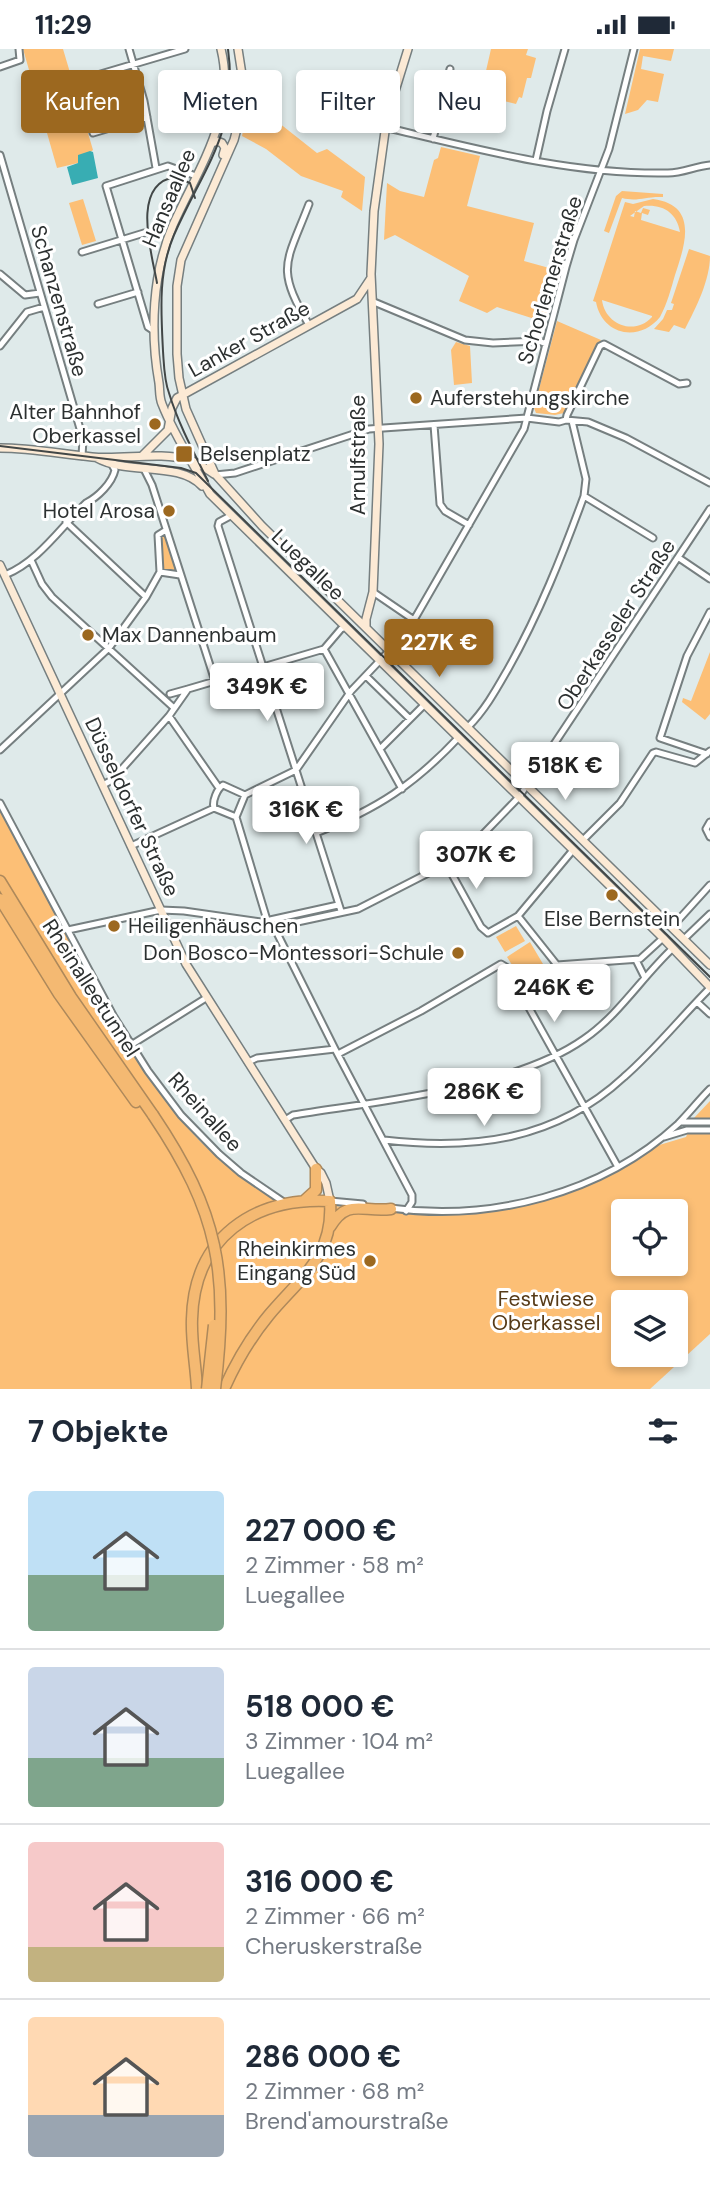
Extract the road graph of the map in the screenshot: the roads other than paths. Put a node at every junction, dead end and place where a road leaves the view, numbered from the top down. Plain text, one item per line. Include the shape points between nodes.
1 (19, 49) edge
2 (129, 49) edge
3 (186, 49) edge
4 (221, 49) edge
5 (238, 49) edge
6 (408, 49) edge
7 (565, 49) edge
8 (634, 49) edge
9 (134, 64) junction
10 (0, 67) edge
11 (450, 69) dead end
12 (114, 70) edge
13 (400, 75) edge
14 (147, 117) junction
15 (144, 118) edge
16 (400, 131) edge
17 (383, 133) edge
18 (433, 139) junction
19 (212, 143) junction
20 (0, 155) edge
21 (536, 160) junction
22 (224, 162) junction
23 (710, 165) edge
24 (156, 168) junction
25 (602, 170) junction
26 (196, 176) junction
27 (309, 204) dead end
28 (144, 233) dead end
29 (121, 240) junction
30 (82, 252) dead end
31 (0, 274) edge
32 (372, 278) junction
33 (138, 292) junction
34 (40, 293) junction
35 (357, 299) junction
36 (374, 302) junction
37 (98, 304) dead end
38 (44, 307) junction
39 (309, 325) junction
40 (154, 331) junction
41 (546, 344) junction
42 (0, 347) edge
43 (687, 383) dead end
44 (160, 392) junction
45 (182, 395) junction
46 (174, 402) junction
47 (527, 418) junction
48 (170, 419) junction
49 (569, 421) junction
50 (434, 425) junction
51 (378, 428) junction
52 (0, 441) edge
53 (16, 447) junction
54 (0, 448) edge
55 (82, 456) junction
56 (142, 456) junction
57 (97, 458) junction
58 (192, 461) junction
59 (111, 463) junction
60 (144, 469) junction
61 (159, 471) junction
62 (235, 473) junction
63 (215, 474) junction
64 (710, 483) edge
65 (152, 485) junction
66 (227, 490) junction
67 (210, 494) junction
68 (584, 496) junction
69 (710, 509) edge
70 (232, 515) junction
71 (66, 522) junction
72 (469, 525) junction
73 (166, 530) junction
74 (653, 538) dead end
75 (679, 558) junction
76 (31, 560) junction
77 (0, 565) edge
78 (19, 569) junction
79 (35, 570) junction
80 (160, 572) junction
81 (5, 575) junction
82 (180, 575) junction
83 (710, 579) edge
84 (373, 593) junction
85 (146, 597) junction
86 (369, 608) junction
87 (710, 612) edge
88 (351, 613) junction
89 (414, 620) junction
90 (366, 624) junction
91 (346, 627) junction
92 (109, 648) junction
93 (324, 649) junction
94 (386, 655) junction
95 (264, 668) junction
96 (366, 676) junction
97 (215, 681) junction
98 (188, 689) junction
99 (170, 694) dead end
100 (61, 695) junction
101 (349, 695) junction
102 (425, 704) junction
103 (174, 708) junction
104 (169, 716) junction
105 (410, 719) junction
106 (468, 727) junction
107 (459, 737) junction
108 (380, 749) junction
109 (0, 750) edge
110 (708, 752) edge
111 (296, 770) junction
112 (103, 785) junction
113 (527, 785) junction
114 (219, 787) junction
115 (402, 789) junction
116 (245, 795) junction
117 (519, 797) junction
118 (0, 803) edge
119 (214, 808) junction
120 (236, 817) junction
121 (710, 822) edge
122 (316, 833) junction
123 (710, 837) edge
124 (583, 840) junction
125 (131, 846) junction
126 (573, 850) junction
127 (448, 867) junction
128 (0, 881) edge
129 (710, 885) edge
130 (0, 899) edge
131 (340, 908) junction
132 (161, 911) junction
133 (710, 914) edge
134 (518, 916) junction
135 (267, 920) junction
136 (678, 920) junction
137 (274, 927) junction
138 (672, 927) junction
139 (68, 930) junction
140 (691, 932) junction
141 (663, 938) junction
142 (684, 939) junction
143 (673, 949) junction
144 (636, 960) junction
145 (558, 965) junction
146 (710, 965) edge
147 (645, 978) junction
148 (518, 988) junction
149 (710, 988) edge
150 (206, 998) junction
151 (697, 1002) junction
152 (710, 1014) edge
153 (131, 1045) junction
154 (336, 1051) junction
155 (557, 1056) junction
156 (248, 1062) junction
157 (710, 1089) edge
158 (364, 1103) junction
159 (585, 1107) junction
160 (150, 1117) junction
161 (285, 1120) junction
162 (680, 1122) junction
163 (710, 1122) edge
164 (710, 1130) edge
165 (687, 1131) junction
166 (661, 1137) junction
167 (384, 1140) junction
168 (618, 1167) junction
169 (316, 1170) junction
170 (305, 1200) junction
171 (330, 1201) junction
172 (285, 1203) junction
173 (391, 1209) junction
174 (406, 1210) junction
175 (330, 1227) junction
176 (197, 1389) edge
177 (207, 1389) edge
178 (215, 1389) edge
179 (224, 1389) edge

1 - 10 street via 21,58
2 - 9 street
3 - 9 street
4 - 19 main road, Hansaallee via 225,97
5 - 22 main road, Hansaallee via 242,107
6 - 13 main road, Arnulfstraße
7 - 21 street
8 - 25 street, Schorlemerstraße
9 - 12 street
9 - 14 street
11 - 18 street
14 - 15 street
14 - 24 street
16 - 18 street
17 - 32 main road, Arnulfstraße
18 - 21 street
19 - 22 main road, Hansaallee via 224,145
19 - 26 main road, Hansaallee
20 - 34 street, Schanzenstraße
21 - 25 street
22 - 45 main road, Hansaallee via 180,267 177,354
23 - 25 street via 670,173
24 - 26 street via 173,167
24 - 29 street via 106,186
25 - 41 street, Schorlemerstraße via 574,240
26 - 40 main road, Hansaallee via 162,256
27 - 39 street via 286,268 289,288
28 - 29 street
29 - 30 street
29 - 33 street
31 - 34 street via 25,295
32 - 35 main road, Lanker Straße
32 - 36 main road, Arnulfstraße
33 - 37 street
33 - 40 street via 148,327
34 - 38 street, Schanzenstraße
35 - 36 main road
35 - 39 main road, Lanker Straße
36 - 41 street via 466,340
36 - 51 main road, Arnulfstraße
38 - 42 street via 27,312
38 - 55 street, Schanzenstraße via 83,439
39 - 45 main road, Lanker Straße
40 - 44 main road, Hansaallee
41 - 47 street, Schorlemerstraße
43 - 49 street via 679,384 604,344 567,415
44 - 46 main road
44 - 48 main road, Hansaallee
45 - 46 main road, Lanker Straße
45 - 63 main road, Luegallee
46 - 48 main road, Lanker Straße
47 - 49 street
47 - 50 street
47 - 72 street, Schorlemerstraße
48 - 56 main road via 168,431
48 - 58 main road, Luegallee
49 - 64 street via 588,422 626,438
49 - 68 street via 586,479
50 - 51 street
50 - 72 street via 439,504
51 - 62 street
51 - 84 main road, Arnulfstraße
52 - 53 main road
53 - 54 main road
53 - 55 main road
55 - 57 main road
56 - 57 main road
56 - 58 main road
57 - 59 main road
58 - 63 main road
58 - 67 main road, Luegallee
59 - 60 main road
59 - 71 street via 113,479
60 - 61 main road
60 - 65 street
61 - 65 street
61 - 67 main road via 187,475
62 - 63 street
62 - 66 street
63 - 66 main road, Luegallee
65 - 73 street
66 - 88 main road, Luegallee
67 - 70 main road, Luegallee
68 - 74 street
68 - 106 street via 519,649 492,697
69 - 75 street, Oberkasseler Straße
70 - 91 main road, Luegallee
70 - 95 street via 218,526
71 - 76 street
71 - 85 street
72 - 89 street, Schorlemerstraße
73 - 80 street via 158,535
73 - 82 street
75 - 83 street
75 - 113 street, Oberkasseler Straße
76 - 78 street
76 - 79 street
77 - 81 main road, Düsseldorfer Straße
78 - 79 street
78 - 81 street
79 - 92 street via 46,591
80 - 82 street
80 - 85 street
81 - 100 main road, Düsseldorfer Straße
82 - 97 street
84 - 86 main road, Arnulfstraße
84 - 89 street
85 - 92 street
86 - 88 main road via 362,614
86 - 90 main road, Arnulfstraße
87 - 110 street via 687,656 660,739
88 - 90 main road, Luegallee
89 - 94 street, Schorlemerstraße
90 - 94 main road, Luegallee
91 - 93 street
91 - 94 main road, Luegallee
92 - 100 street
92 - 103 street
93 - 95 street
93 - 101 street
94 - 96 street, Schorlemerstraße
94 - 102 main road, Luegallee
94 - 106 main road, Luegallee
95 - 97 street
95 - 111 street
96 - 101 street, Schorlemerstraße
96 - 105 street
97 - 98 street
98 - 99 street
98 - 103 street
100 - 109 street
100 - 112 main road, Düsseldorfer Straße
101 - 108 street
101 - 111 street, Schorlemerstraße
102 - 105 street
102 - 107 main road, Luegallee
103 - 104 street
104 - 112 street
104 - 114 street
105 - 108 street
106 - 113 main road, Luegallee
107 - 115 street
107 - 117 main road, Luegallee
108 - 115 street
110 - 124 street via 692,763 653,754 620,803
111 - 116 street
111 - 122 street
112 - 125 main road, Düsseldorfer Straße
113 - 117 street, Oberkasseler Straße
113 - 124 main road, Luegallee
114 - 116 street
114 - 119 street
115 - 122 street via 365,812
116 - 120 street
117 - 126 main road, Luegallee
117 - 127 street, Oberkasseler Straße
118 - 139 street, Rheinallee
119 - 120 street
119 - 125 street
120 - 135 street
121 - 123 street via 706,829
122 - 131 street
124 - 138 main road, Luegallee
125 - 132 main road, Düsseldorfer Straße
126 - 134 street
126 - 141 main road, Luegallee
127 - 131 street, Oberkasseler Straße via 358,909
127 - 134 street via 488,933
128 - 160 highway, Rheinalleetunnel
129 - 136 street
130 - 160 highway, Rheinalleetunnel via 54,986
131 - 135 street, Oberkasseler Straße
131 - 137 street, Oberkasseler Straße
132 - 135 street, Oberkasseler Straße
132 - 139 street, Oberkasseler Straße
132 - 150 main road, Düsseldorfer Straße
133 - 140 street
134 - 145 street
135 - 137 street
136 - 138 street
136 - 140 street
137 - 154 street
138 - 142 main road, Luegallee
139 - 153 street, Rheinallee
140 - 142 street
141 - 143 main road, Luegallee
141 - 144 street
142 - 146 main road, Luegallee
143 - 147 street
143 - 149 main road, Luegallee
144 - 145 street
144 - 147 street
145 - 148 street
147 - 155 street via 601,1027
148 - 154 street via 501,964 421,1011
148 - 155 street
149 - 151 street
150 - 153 street
150 - 156 main road, Düsseldorfer Straße
151 - 152 street
151 - 159 street via 623,1079
153 - 172 street, Rheinallee via 196,1132 240,1173
154 - 156 street
154 - 158 street
155 - 158 street via 478,1082
155 - 159 street
156 - 161 main road, Düsseldorfer Straße
157 - 162 street
158 - 161 street
158 - 167 street
159 - 167 street via 542,1128 496,1139 444,1145
159 - 168 street
160 - 177 highway, bridge via 189,1187 211,1257 214,1330
160 - 178 highway, bridge via 189,1173 212,1232 221,1305
161 - 169 main road, Düsseldorfer Straße
162 - 163 street
162 - 165 street
162 - 166 street
164 - 165 street
165 - 166 street
166 - 168 street
167 - 174 street via 412,1195
168 - 174 street via 524,1203 443,1213
169 - 170 highway via 316,1190
169 - 171 main road, Düsseldorfer Straße via 326,1183
170 - 171 highway
170 - 172 highway
171 - 173 street
171 - 175 highway
172 - 176 highway via 256,1212 230,1230 207,1259 192,1318
173 - 174 street
173 - 175 highway via 350,1208
175 - 179 highway via 321,1254 253,1336

